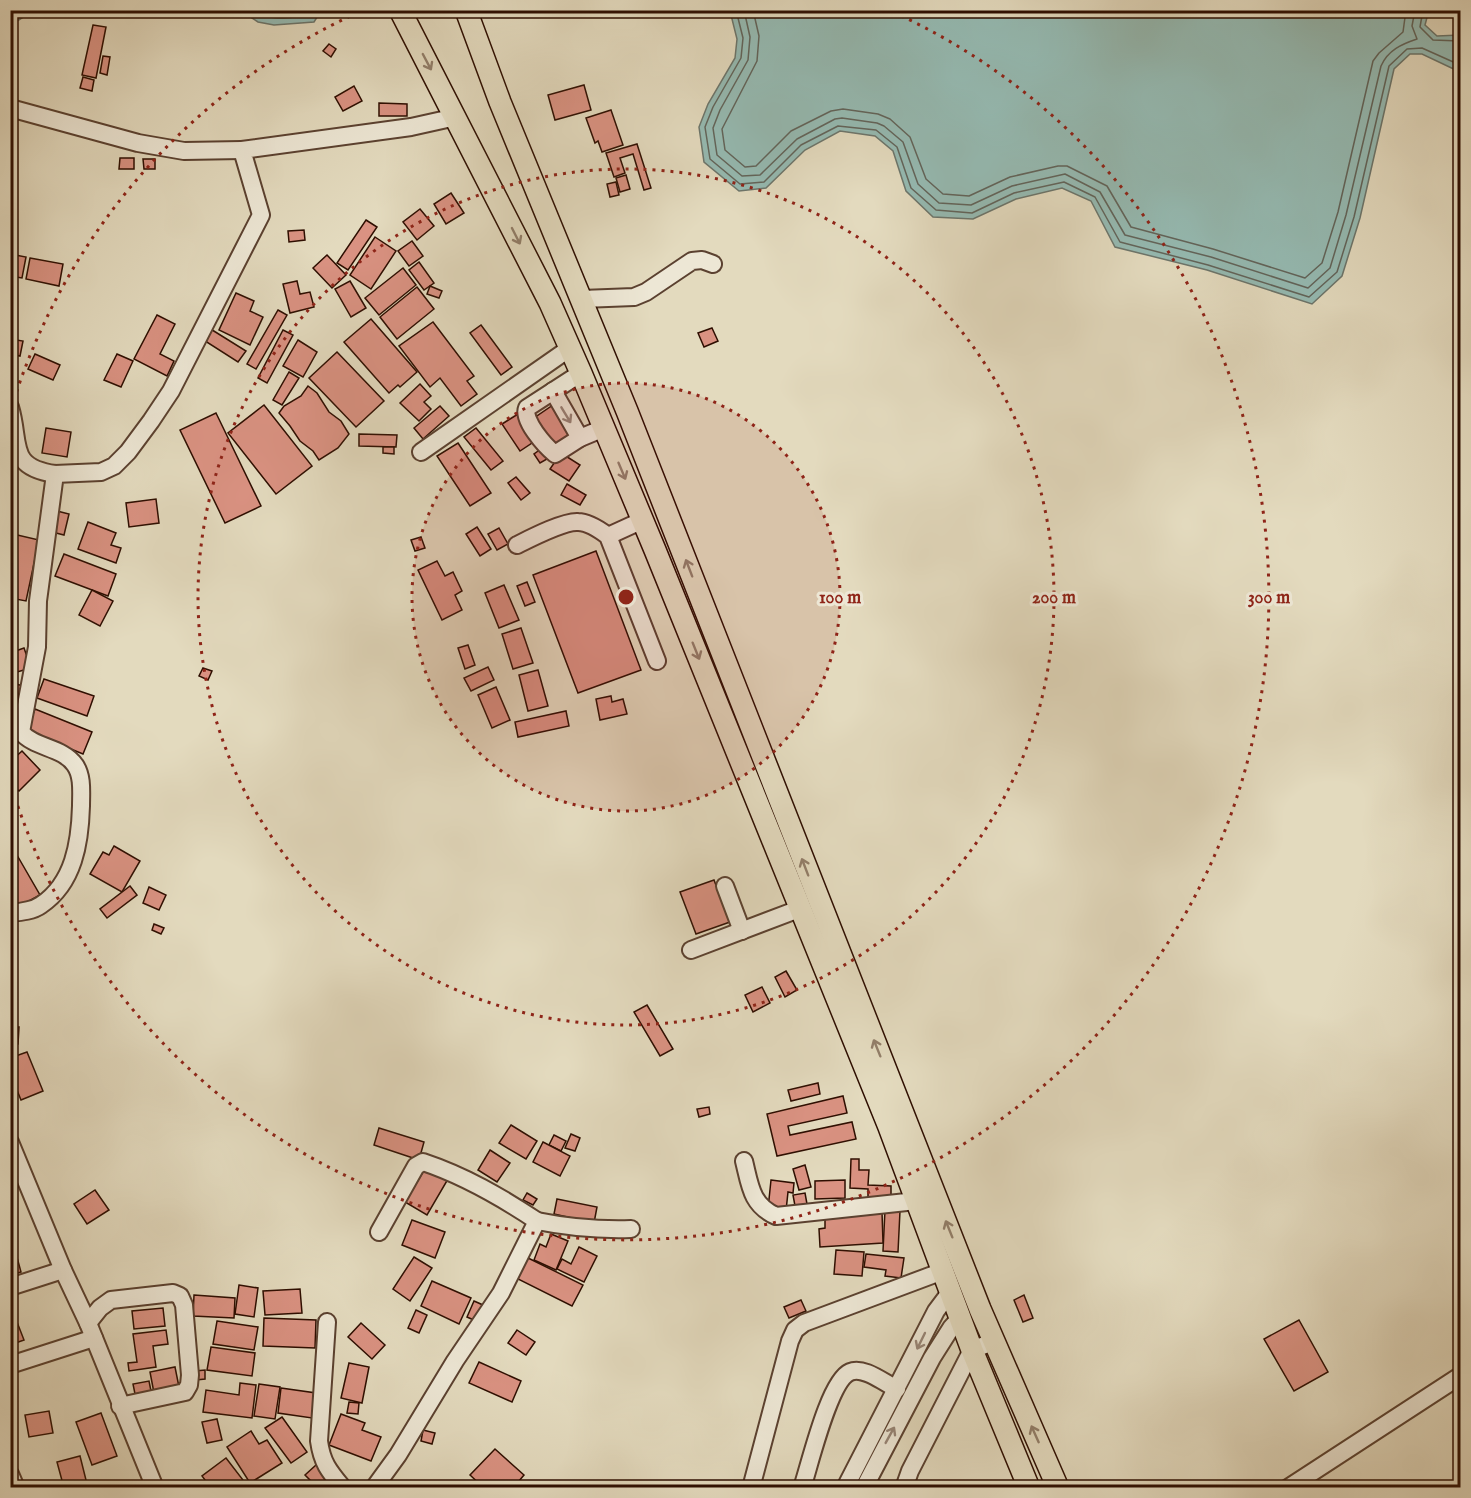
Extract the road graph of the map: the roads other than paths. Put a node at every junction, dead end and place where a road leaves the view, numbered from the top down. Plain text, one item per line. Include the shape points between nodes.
1 (400, 10) edge
2 (466, 10) edge
3 (10, 108) edge
4 (456, 117) junction
5 (242, 150) junction
6 (713, 264) dead end
7 (582, 299) junction
8 (570, 348) junction
9 (581, 373) junction
10 (553, 391) junction
11 (10, 407) edge
12 (604, 428) junction
13 (580, 438) junction
14 (422, 452) dead end
15 (55, 474) junction
16 (642, 520) junction
17 (608, 536) junction
18 (517, 545) dead end
19 (657, 661) dead end
20 (725, 886) dead end
21 (800, 909) junction
22 (10, 913) edge
23 (742, 931) junction
24 (691, 950) dead end
25 (10, 1143) edge
26 (744, 1161) dead end
27 (916, 1201) junction
28 (537, 1221) junction
29 (631, 1229) dead end
30 (379, 1232) dead end
31 (63, 1270) junction
32 (944, 1271) junction
33 (10, 1287) edge
34 (952, 1292) junction
35 (971, 1313) junction
36 (327, 1322) dead end
37 (91, 1331) junction
38 (995, 1341) junction
39 (972, 1350) junction
40 (10, 1365) edge
41 (1461, 1376) edge
42 (897, 1389) junction
43 (120, 1406) junction
44 (10, 1474) edge
45 (16, 1488) edge
46 (155, 1488) edge
47 (343, 1488) edge
48 (374, 1488) edge
49 (750, 1488) edge
50 (802, 1488) edge
51 (845, 1488) edge
52 (864, 1488) edge
53 (904, 1488) edge
54 (1029, 1488) edge
55 (1058, 1488) edge
56 (1288, 1488) edge

1 -> 4 main road
2 - 7 main road
3 - 5 street via 150,146 184,151
4 - 5 street via 411,127
4 -> 8 main road
5 - 15 street via 261,215 171,391 152,421 114,466 93,473
6 - 7 street via 692,261 634,297
35 -> 7 main road
8 - 9 main road
8 - 14 street
9 - 10 street
9 - 12 main road
10 -> 13 street
10 - 13 street via 527,408 526,415 545,446 555,454
11 - 15 street via 20,456 27,466
12 - 13 street
12 -> 16 main road
15 - 22 street via 38,601 37,647 21,732 75,765 81,791 80,821 75,857 57,890 41,905
16 - 17 street
16 -> 21 main road
17 - 18 street via 578,522 556,527
17 - 19 street
20 - 23 street
21 - 23 street
21 - 27 main road
23 - 24 street
25 - 31 street
26 - 27 street via 752,1194 763,1210 776,1216
27 - 32 main road
28 - 29 street via 569,1228
28 - 30 street via 494,1193 423,1162 416,1166
28 - 48 street via 501,1293
31 - 33 street
31 - 37 street
32 - 34 main road
32 - 49 street via 824,1314 795,1330
34 - 35 main road
34 -> 42 street via 936,1311
35 - 38 main road
35 - 39 main road
52 -> 35 street via 932,1358 951,1328
36 - 47 street via 319,1441 321,1457
37 - 40 street
37 - 43 street
37 - 43 street via 100,1308 111,1300 173,1293 180,1296 184,1305 190,1375 185,1392
38 - 39 street
55 -> 38 main road
39 - 53 street
39 - 54 main road
41 - 56 street
42 - 50 street via 863,1371 850,1372 840,1380 831,1394
42 - 51 street
43 - 46 street
44 - 45 street

